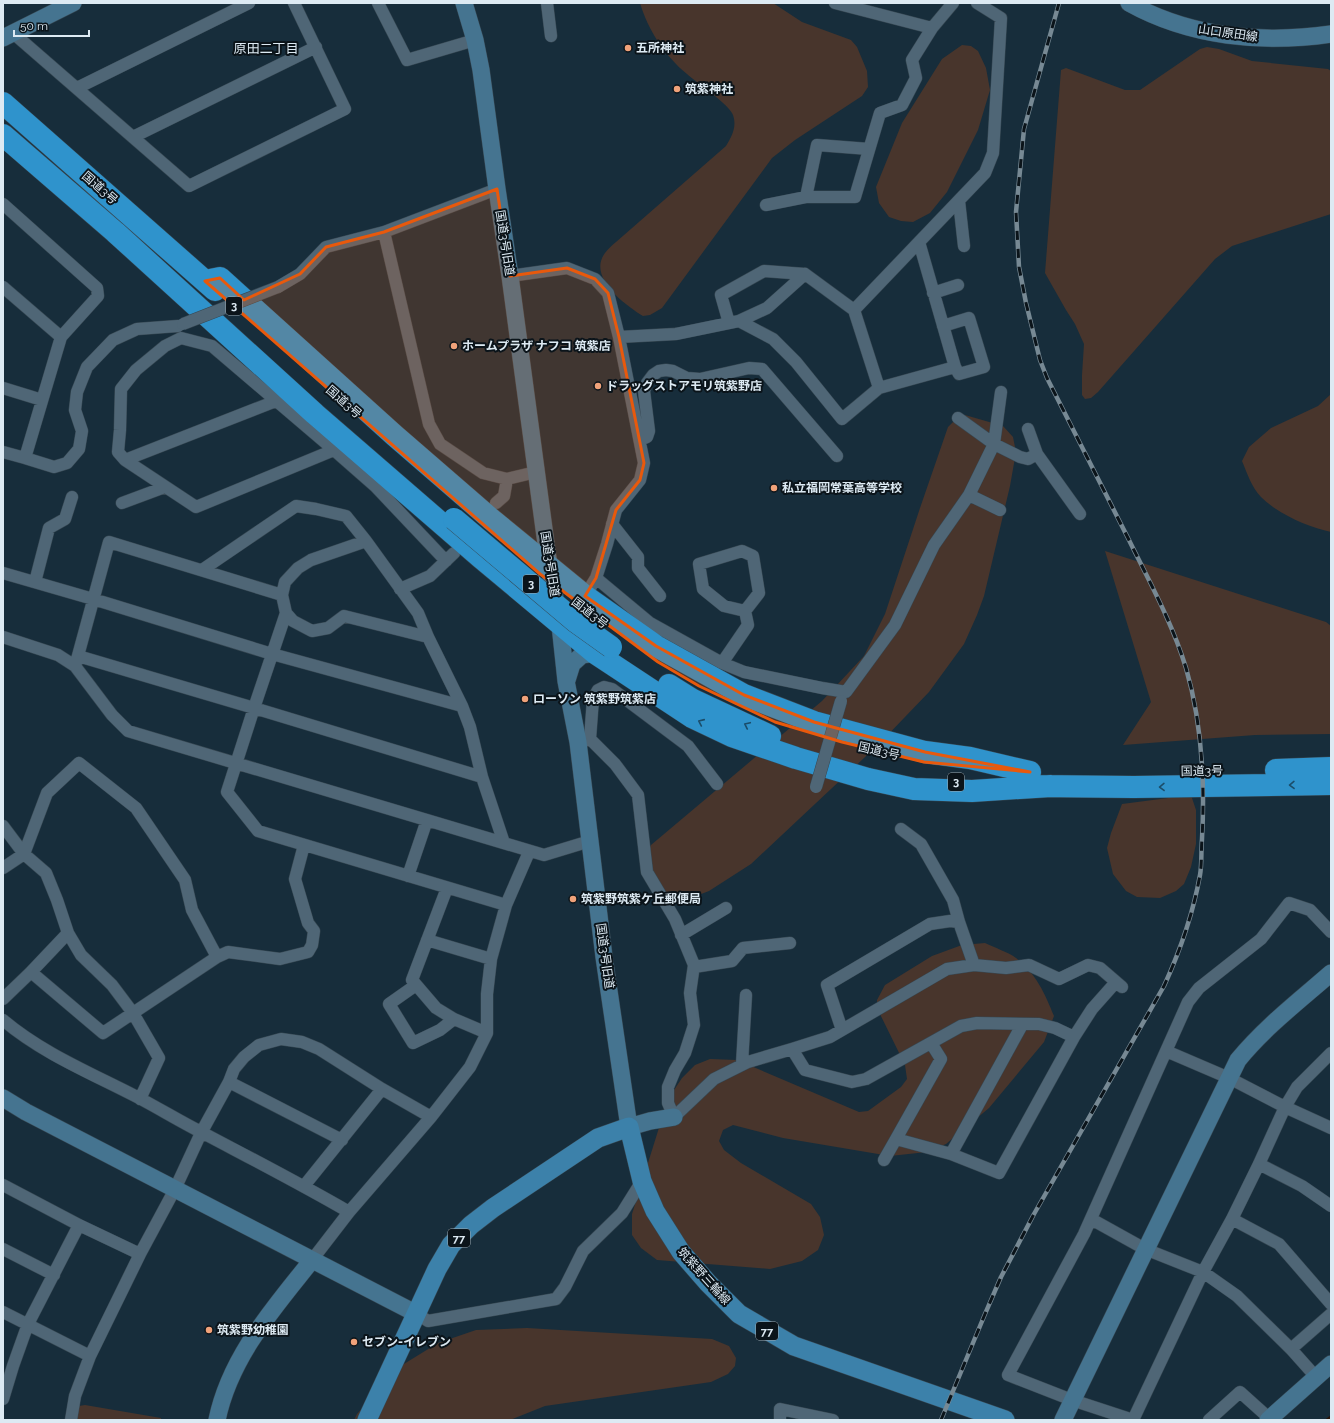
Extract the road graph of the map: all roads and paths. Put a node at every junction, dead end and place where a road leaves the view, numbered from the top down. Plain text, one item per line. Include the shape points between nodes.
1 (73, 3) edge
2 (249, 3) edge
3 (294, 3) edge
4 (378, 3) edge
5 (464, 3) edge
6 (547, 3) edge
7 (835, 3) edge
8 (953, 3) edge
9 (977, 3) edge
10 (1129, 3) edge
11 (932, 28) junction
12 (1331, 34) edge
13 (8, 35) edge
14 (551, 36) dead end
15 (475, 40) junction
16 (316, 47) junction
17 (77, 88) junction
18 (3, 103) edge
19 (3, 121) edge
20 (3, 135) edge
21 (133, 137) junction
22 (869, 149) junction
23 (497, 189) junction
24 (806, 198) junction
25 (959, 201) junction
26 (3, 204) edge
27 (766, 205) dead end
28 (384, 232) junction
29 (919, 242) junction
30 (964, 246) dead end
31 (805, 274) junction
32 (510, 276) junction
33 (195, 281) junction
34 (958, 285) dead end
35 (3, 287) edge
36 (933, 292) junction
37 (854, 310) junction
38 (212, 322) junction
39 (734, 322) junction
40 (180, 325) junction
41 (943, 326) junction
42 (61, 337) junction
43 (619, 337) junction
44 (181, 338) junction
45 (955, 367) junction
46 (3, 388) edge
47 (879, 388) junction
48 (1001, 392) dead end
49 (42, 400) junction
50 (276, 401) junction
51 (958, 418) dead end
52 (1028, 429) dead end
53 (640, 440) junction
54 (994, 444) junction
55 (334, 450) junction
56 (3, 452) edge
57 (1037, 454) junction
58 (837, 456) dead end
59 (25, 458) junction
60 (124, 460) junction
61 (536, 472) junction
62 (507, 479) junction
63 (165, 487) junction
64 (969, 495) junction
65 (72, 497) dead end
66 (122, 503) dead end
67 (496, 504) dead end
68 (1000, 510) dead end
69 (1080, 514) dead end
70 (612, 524) junction
71 (366, 541) junction
72 (549, 566) junction
73 (202, 570) junction
74 (3, 573) edge
75 (596, 578) junction
76 (35, 582) junction
77 (400, 588) junction
78 (282, 595) junction
79 (585, 596) junction
80 (660, 596) dead end
81 (93, 598) junction
82 (744, 611) junction
83 (286, 612) junction
84 (560, 625) junction
85 (3, 637) edge
86 (428, 637) junction
87 (608, 645) junction
88 (272, 654) junction
89 (76, 661) junction
90 (722, 663) junction
91 (566, 681) junction
92 (844, 697) junction
93 (462, 706) junction
94 (254, 708) junction
95 (584, 740) junction
96 (236, 763) junction
97 (1331, 768) edge
98 (1030, 772) junction
99 (482, 777) junction
100 (718, 784) dead end
101 (1331, 784) edge
102 (816, 787) dead end
103 (427, 820) junction
104 (3, 826) edge
105 (901, 828) dead end
106 (590, 841) junction
107 (504, 842) junction
108 (304, 845) junction
109 (529, 852) junction
110 (24, 854) junction
111 (3, 868) edge
112 (408, 876) junction
113 (447, 888) junction
114 (506, 905) junction
115 (726, 908) dead end
116 (960, 922) junction
117 (1331, 932) edge
118 (68, 933) junction
119 (681, 935) junction
120 (427, 940) junction
121 (790, 943) dead end
122 (217, 958) junction
123 (491, 959) junction
124 (974, 965) junction
125 (694, 967) junction
126 (31, 972) junction
127 (1331, 973) edge
128 (416, 985) junction
129 (746, 995) dead end
130 (3, 999) edge
131 (133, 1013) junction
132 (454, 1019) junction
133 (3, 1020) edge
134 (1022, 1025) junction
135 (842, 1030) junction
136 (487, 1034) junction
137 (1074, 1037) junction
138 (931, 1042) junction
139 (792, 1049) junction
140 (1166, 1051) junction
141 (1331, 1053) edge
142 (742, 1064) junction
143 (1229, 1078) junction
144 (229, 1082) junction
145 (382, 1090) junction
146 (3, 1098) edge
147 (140, 1099) junction
148 (1285, 1107) junction
149 (431, 1117) junction
150 (674, 1117) junction
151 (629, 1127) junction
152 (1331, 1128) edge
153 (202, 1133) junction
154 (896, 1139) junction
155 (342, 1140) junction
156 (951, 1154) junction
157 (884, 1160) dead end
158 (1259, 1164) junction
159 (642, 1181) junction
160 (3, 1185) edge
161 (304, 1186) junction
162 (175, 1189) junction
163 (1331, 1206) edge
164 (349, 1212) junction
165 (1091, 1219) junction
166 (1232, 1219) junction
167 (79, 1225) junction
168 (3, 1249) edge
169 (1145, 1249) junction
170 (140, 1254) junction
171 (312, 1260) junction
172 (1203, 1272) junction
173 (54, 1275) junction
174 (1331, 1304) edge
175 (3, 1312) edge
176 (417, 1314) junction
177 (1331, 1314) edge
178 (28, 1324) junction
179 (1291, 1349) junction
180 (90, 1356) junction
181 (1331, 1364) edge
182 (1316, 1377) junction
183 (3, 1400) edge
184 (1072, 1400) junction
185 (1268, 1419) edge
186 (71, 1420) edge
187 (217, 1420) edge
188 (367, 1420) edge
189 (780, 1420) edge
190 (833, 1420) edge
191 (1005, 1420) edge
192 (1063, 1420) edge
193 (1133, 1420) edge
194 (1209, 1420) edge

1 - 13 street
2 - 17 street
3 - 16 street
4 - 15 street via 407,60
5 - 15 street, 国道3号旧道
6 - 14 street
7 - 11 street
8 - 11 street
9 - 25 street via 1001,18 993,153 985,173
10 - 12 street, 山口原田線 via 1177,25 1216,34 1257,38 1305,38
11 - 22 street via 912,60 916,78 906,98 902,105 880,113
13 - 17 street
15 - 23 street, 国道3号旧道
16 - 21 street
16 - 21 street via 345,109 189,186
17 - 21 street
18 - 33 highway, 国道3号 / 3
19 - 33 highway, 国道3号 / 3
20 - 38 highway via 115,232
22 - 24 street via 855,197
22 - 24 street via 818,145
23 - 28 street
23 - 32 street, 国道3号旧道
24 - 27 street
25 - 29 street
25 - 30 street
26 - 42 street via 97,288 98,296
28 - 40 street, bridge via 326,247 300,274 278,287
28 - 62 street via 429,424 440,444 483,473
29 - 36 street
29 - 37 street
31 - 37 street
31 - 39 street via 767,308
31 - 39 street via 764,270 721,295
32 - 43 street via 567,268 595,278 608,293
32 - 61 street, 国道3号旧道
33 - 38 highway
33 - 72 highway via 220,278 446,480
33 - 87 highway, 国道3号 / 3 via 460,513 540,574
34 - 36 street
35 - 42 street
36 - 41 street
37 - 47 street
38 - 84 highway via 480,558
39 - 43 street via 676,334
39 - 47 street via 773,339 796,362 842,419
40 - 44 street
40 - 59 street via 137,329 113,340 87,367 77,392 75,410 82,431 79,449 68,463 54,467
41 - 45 street
41 - 45 street via 969,318 984,367 959,374
42 - 49 street
43 - 53 street
44 - 50 street via 212,346
44 - 60 street via 165,346 136,370 121,389 118,452
45 - 47 street
46 - 49 street
48 - 54 street
49 - 59 street
50 - 55 street
50 - 60 street
51 - 54 street
52 - 57 street
53 - 58 street via 647,437 649,431 644,391 647,383 659,371 673,371 687,378 700,379 749,368 762,369
53 - 70 street via 644,463 640,480 616,510
54 - 57 street via 1028,459
54 - 64 street
55 - 63 street via 196,508
55 - 77 street via 450,557 430,576
56 - 59 street
57 - 69 street
60 - 63 street
61 - 62 street
61 - 72 street, 国道3号旧道
62 - 67 street via 504,496
63 - 66 street
64 - 68 street
64 - 92 street via 934,545 895,625
65 - 76 street via 65,519 49,528
70 - 75 street
70 - 80 street via 638,557 638,568
71 - 73 street via 346,516 296,506
71 - 77 street
71 - 78 street via 311,560 298,568 285,582
72 - 79 highway
72 - 84 street, 国道3号旧道
73 - 78 street
73 - 81 street via 109,542
74 - 76 street
75 - 79 street
75 - 90 street via 650,623
76 - 81 street
77 - 86 street via 418,613
78 - 83 street
79 - 98 highway via 656,646 691,666 744,694 807,720 925,752 970,758
81 - 88 street
81 - 89 street
82 - 82 street via 724,606 703,589 699,564 742,551 753,556 759,593
82 - 90 street via 748,625
83 - 86 street via 293,620 312,630 328,628 344,616
83 - 88 street
84 - 87 highway
84 - 91 street, 国道3号旧道
85 - 89 street
86 - 93 street
87 - 91 street via 582,655 572,664
87 - 98 highway, 国道3号 / 3 via 658,662 699,686 775,722 924,762
101 -> 87 highway, 国道3号 / 3 via 1051,786 975,784 926,778 836,759 768,735 693,700
88 - 93 street
88 - 94 street
89 - 94 street
89 - 96 street via 112,715 128,731
90 - 92 street via 744,672 822,688
91 - 95 street, 国道3号旧道
92 - 102 street, bridge
93 - 99 street via 470,727
94 - 96 street
94 - 99 street
95 - 100 street via 593,698 598,690 604,687 612,689 688,746
95 - 106 street, 国道3号旧道
95 - 119 street via 615,764 638,795 647,872 675,919
96 - 103 street
96 - 108 street via 227,792 246,817 258,831
97 - 98 highway, 国道3号 / 3 via 1130,773
99 - 107 street
103 - 107 street
103 - 112 street
104 - 110 street
105 - 116 street via 920,844 953,900
106 - 109 street via 544,855
106 - 151 street, 国道3号旧道
107 - 109 street
108 - 112 street
108 - 122 street via 295,879 308,923 314,931 308,952 280,958 228,952
109 - 114 street
110 - 111 street
110 - 118 street via 46,873
110 - 122 street via 47,792 79,763 136,808 185,880 192,910
112 - 113 street
113 - 114 street
113 - 120 street
114 - 123 street
115 - 119 street
116 - 124 street
116 - 135 street via 930,924 826,985
117 - 140 street via 1310,910 1289,903 1261,939 1199,988 1188,1002
118 - 126 street
118 - 131 street via 81,955 112,985
119 - 125 street
120 - 123 street
120 - 128 street via 412,980
121 - 125 street via 743,948 732,961
122 - 131 street
123 - 136 street via 487,994
124 - 135 street via 947,969
124 - 137 street via 1006,968 1029,965 1059,979 1088,965 1100,968 1119,985 1092,1009
125 - 150 street via 690,993 694,1025 685,1053 668,1087 668,1103
126 - 130 street
126 - 131 street via 103,1033
127 - 143 street via 1254,1041 1238,1060
128 - 132 street via 436,1008
128 - 132 street via 389,1004 413,1043 440,1030
129 - 142 street
131 - 147 street via 159,1058
132 - 136 street
133 - 147 street via 18,1033 60,1058
134 - 137 street via 1039,1024
134 - 138 street via 977,1023 961,1026
134 - 156 street
135 - 139 street via 830,1037
136 - 149 street via 470,1067
137 - 156 street via 999,1173
138 - 139 street via 866,1079 852,1082 805,1070
138 - 154 street via 941,1059
139 - 142 street
140 - 143 street
140 - 165 street
141 - 148 street via 1297,1087
142 - 150 street via 714,1079
143 - 148 street
143 - 169 street
144 - 145 street via 234,1069 244,1057 259,1045 280,1040 302,1042 319,1049
144 - 153 street
144 - 155 street
145 - 149 street
145 - 155 street
146 - 162 street
147 - 153 street
148 - 152 street
148 - 158 street
149 - 164 street
150 - 151 street
151 - 159 main road, 筑紫野三輪線 / 77
151 - 176 main road, 77 via 598,1138 493,1208 471,1226 451,1245 437,1268
153 - 161 street
153 - 162 street
154 - 156 street
154 - 157 street
155 - 161 street
158 - 163 street via 1302,1186
158 - 166 street
159 - 176 street via 622,1213 583,1251 556,1299 428,1321
159 - 191 main road, 筑紫野三輪線 / 77 via 655,1211 681,1252 738,1314 794,1346
160 - 167 street
161 - 164 street
162 - 170 street
162 - 171 street
164 - 171 street
165 - 169 street
165 - 184 street via 1008,1375
166 - 172 street
166 - 174 street via 1279,1244
167 - 170 street
167 - 173 street
168 - 173 street
169 - 172 street
169 - 184 street
170 - 180 street
171 - 176 street
171 - 187 street via 258,1329 235,1366
172 - 179 street via 1237,1296
172 - 193 street
173 - 178 street
175 - 178 street
176 - 188 main road, 77
177 - 179 street
178 - 180 street
178 - 183 street via 12,1366
179 - 182 street
180 - 186 street via 75,1396
181 - 182 street
182 - 185 street
184 - 192 street
184 - 193 street
185 - 194 street via 1240,1392
189 - 190 street via 780,1409

